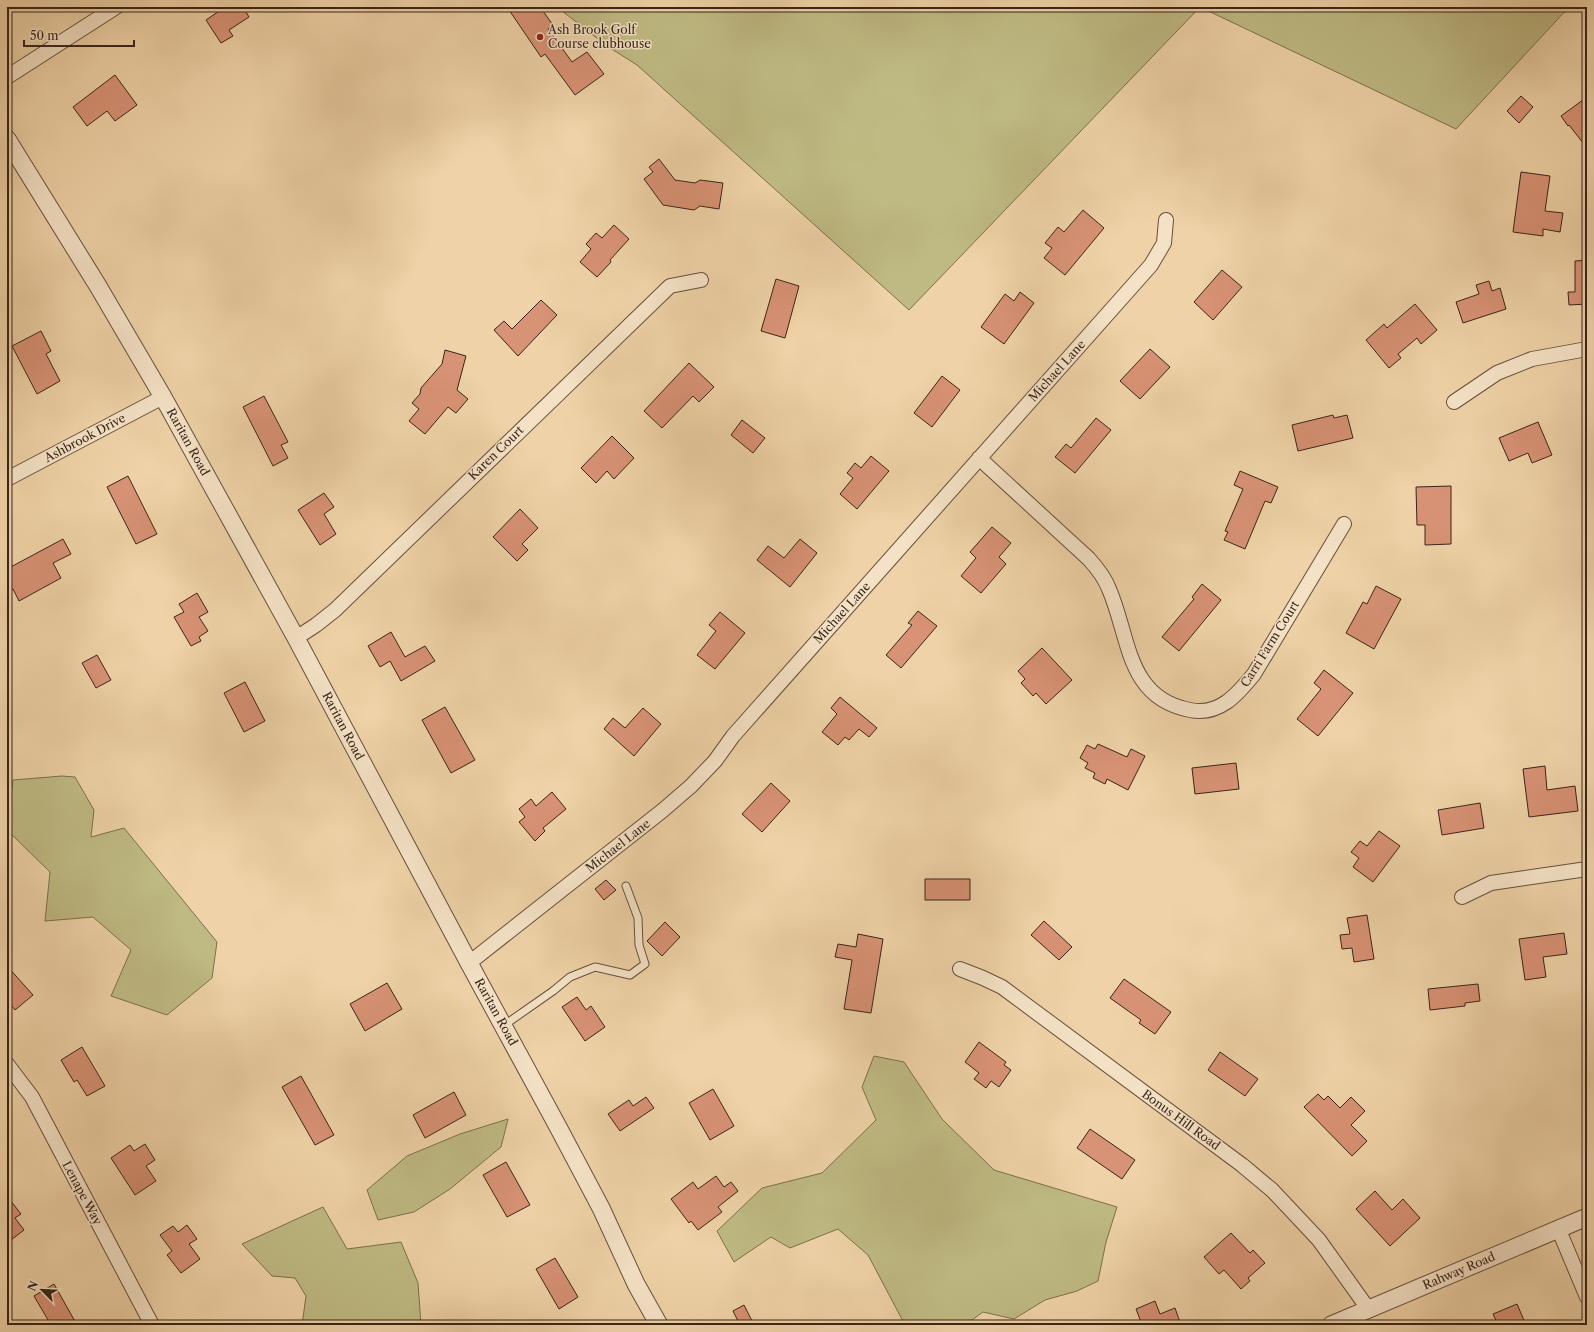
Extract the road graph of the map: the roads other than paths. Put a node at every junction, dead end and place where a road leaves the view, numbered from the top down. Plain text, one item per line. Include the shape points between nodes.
1 (116, 7) edge
2 (7, 77) edge
3 (7, 139) edge
4 (1166, 220) dead end
5 (701, 280) dead end
6 (1587, 349) edge
7 (164, 397) junction
8 (1454, 402) dead end
9 (979, 458) junction
10 (7, 479) edge
11 (1344, 524) dead end
12 (296, 638) junction
13 (1587, 869) edge
14 (626, 886) dead end
15 (1462, 897) dead end
16 (469, 964) junction
17 (960, 969) dead end
18 (503, 1026) junction
19 (7, 1064) edge
20 (1587, 1216) edge
21 (1558, 1228) junction
22 (1587, 1297) edge
23 (1369, 1310) junction
24 (152, 1325) edge
25 (659, 1325) edge
26 (1331, 1325) edge

1 - 2 street
3 - 7 street, Raritan Road
4 - 9 street, Michael Lane via 1164,243 1151,265
5 - 12 street, Karen Court via 670,286 335,610
6 - 8 street via 1532,359 1497,373
7 - 10 street, Ashbrook Drive
7 - 12 street, Raritan Road
9 - 11 street, Carri Farm Court via 1101,573 1114,602 1128,653 1146,686 1169,705 1199,712 1212,710 1226,703 1240,692 1254,674
9 - 16 street, Michael Lane via 732,736 715,761 691,786
12 - 16 street, Raritan Road
13 - 15 street via 1491,883
14 - 18 lane via 638,918 639,945 645,964 630,975 595,967 570,977
16 - 18 street, Raritan Road
17 - 23 street, Bonus Hill Road via 1002,987 1272,1190 1319,1240
18 - 25 street, Raritan Road via 601,1208 636,1284
19 - 24 street, Lenape Way via 32,1097
20 - 21 street, Rahway Road
21 - 22 street
21 - 23 street, Rahway Road
23 - 26 street, Rahway Road

